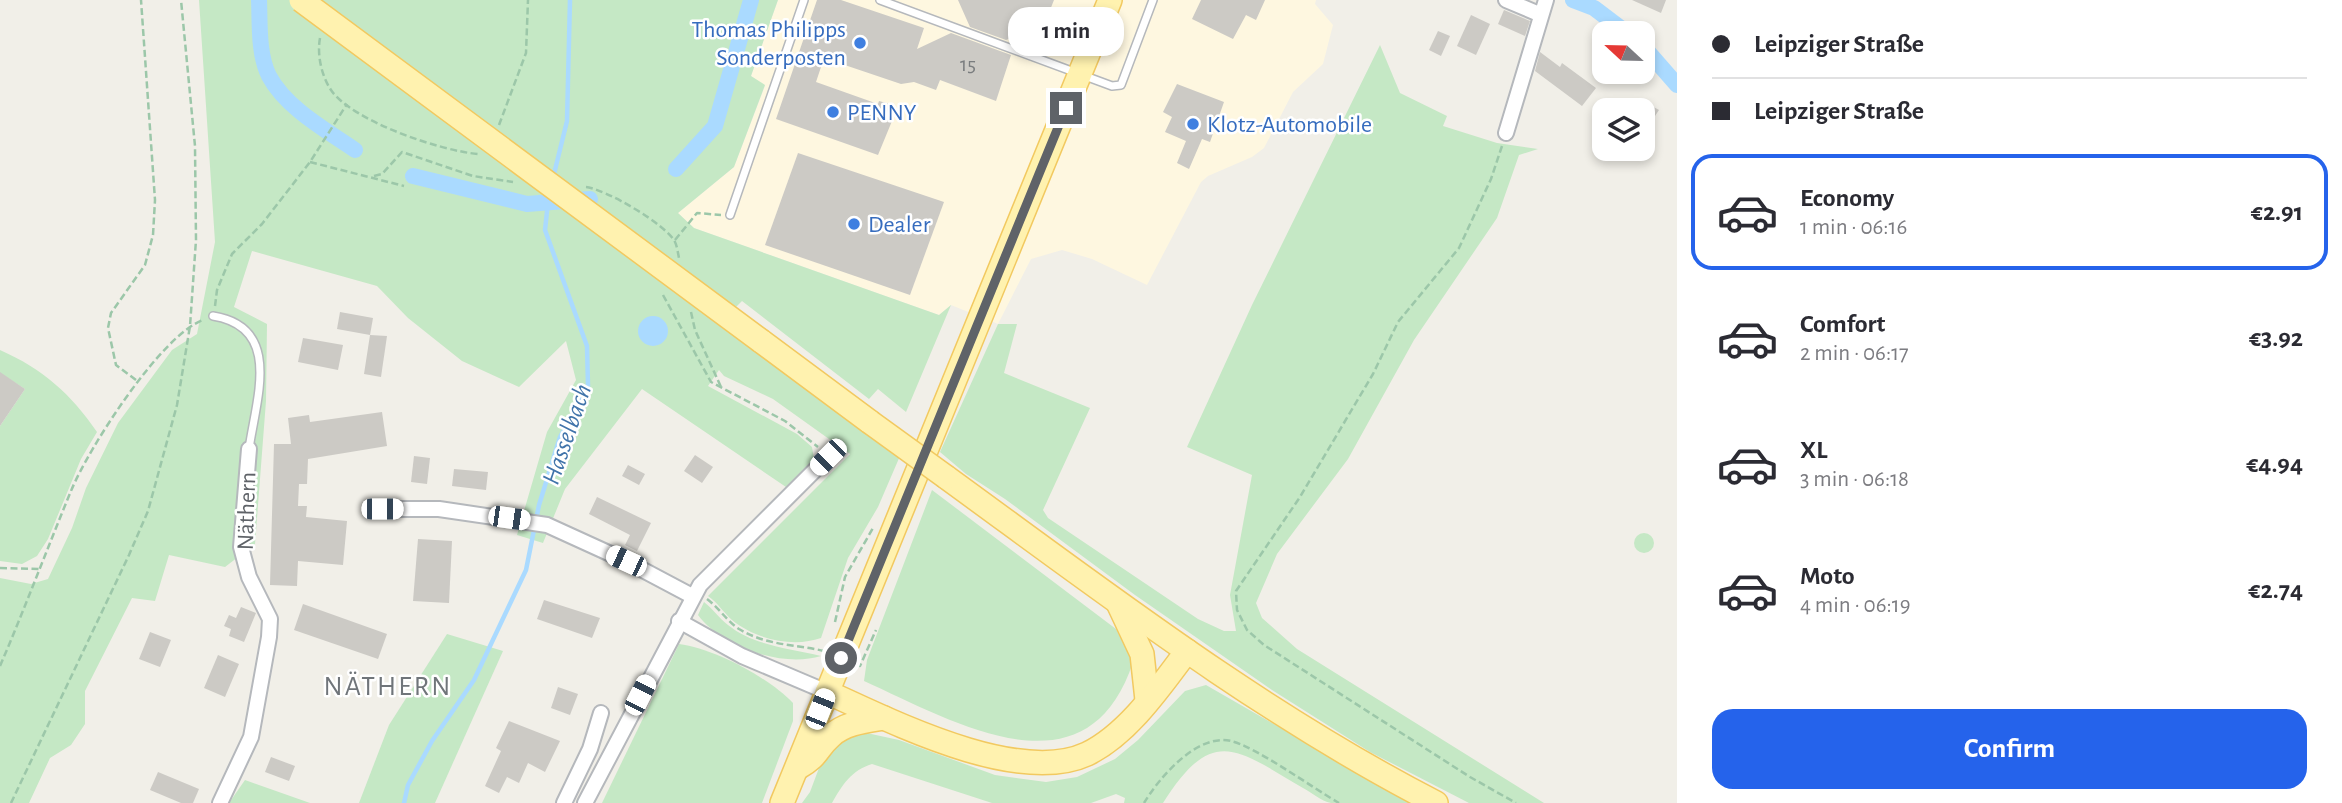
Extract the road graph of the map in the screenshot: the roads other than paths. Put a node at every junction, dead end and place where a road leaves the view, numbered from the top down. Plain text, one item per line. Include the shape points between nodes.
1 (301, 0) edge
2 (804, 0) edge
3 (880, 0) edge
4 (1110, 0) edge
5 (1153, 0) edge
6 (1506, 0) edge
7 (1546, 0) edge
8 (1539, 14) junction
9 (1079, 74) junction
10 (1506, 133) road end
11 (730, 215) road end
12 (213, 316) road end
13 (249, 449) joint
14 (833, 453) road end
15 (382, 509) dead end
16 (694, 594) junction
17 (1118, 602) junction
18 (679, 621) junction
19 (1187, 651) junction
20 (827, 692) junction
21 (1147, 699) junction
22 (600, 713) dead end
23 (884, 718) junction
24 (796, 768) junction
25 (220, 803) edge
26 (564, 803) edge
27 (585, 803) edge
28 (782, 803) edge
29 (1436, 803) edge

1 - 17 main road, bridge
2 - 11 lane
3 - 9 lane
4 - 9 main road
5 - 9 lane via 1121,85
6 - 8 street
7 - 8 street
8 - 10 street
9 - 20 main road
12 - 13 lane, Näthern via 240,324 257,344 260,373
13 - 25 street, Näthern via 241,547 249,577 270,619 269,637 251,737
14 - 16 street
15 - 16 street via 439,509 547,525
16 - 18 street
17 - 19 main road
17 - 21 main road via 1142,654
18 - 20 street via 742,656
18 - 27 street
19 - 21 main road
19 - 29 main road via 1277,711
20 - 23 main road
20 - 24 main road
21 - 23 main road via 1125,726 1099,747 1077,758 1045,764 1002,759
22 - 26 street via 590,748
23 - 24 main road via 842,728 814,759
24 - 28 main road

